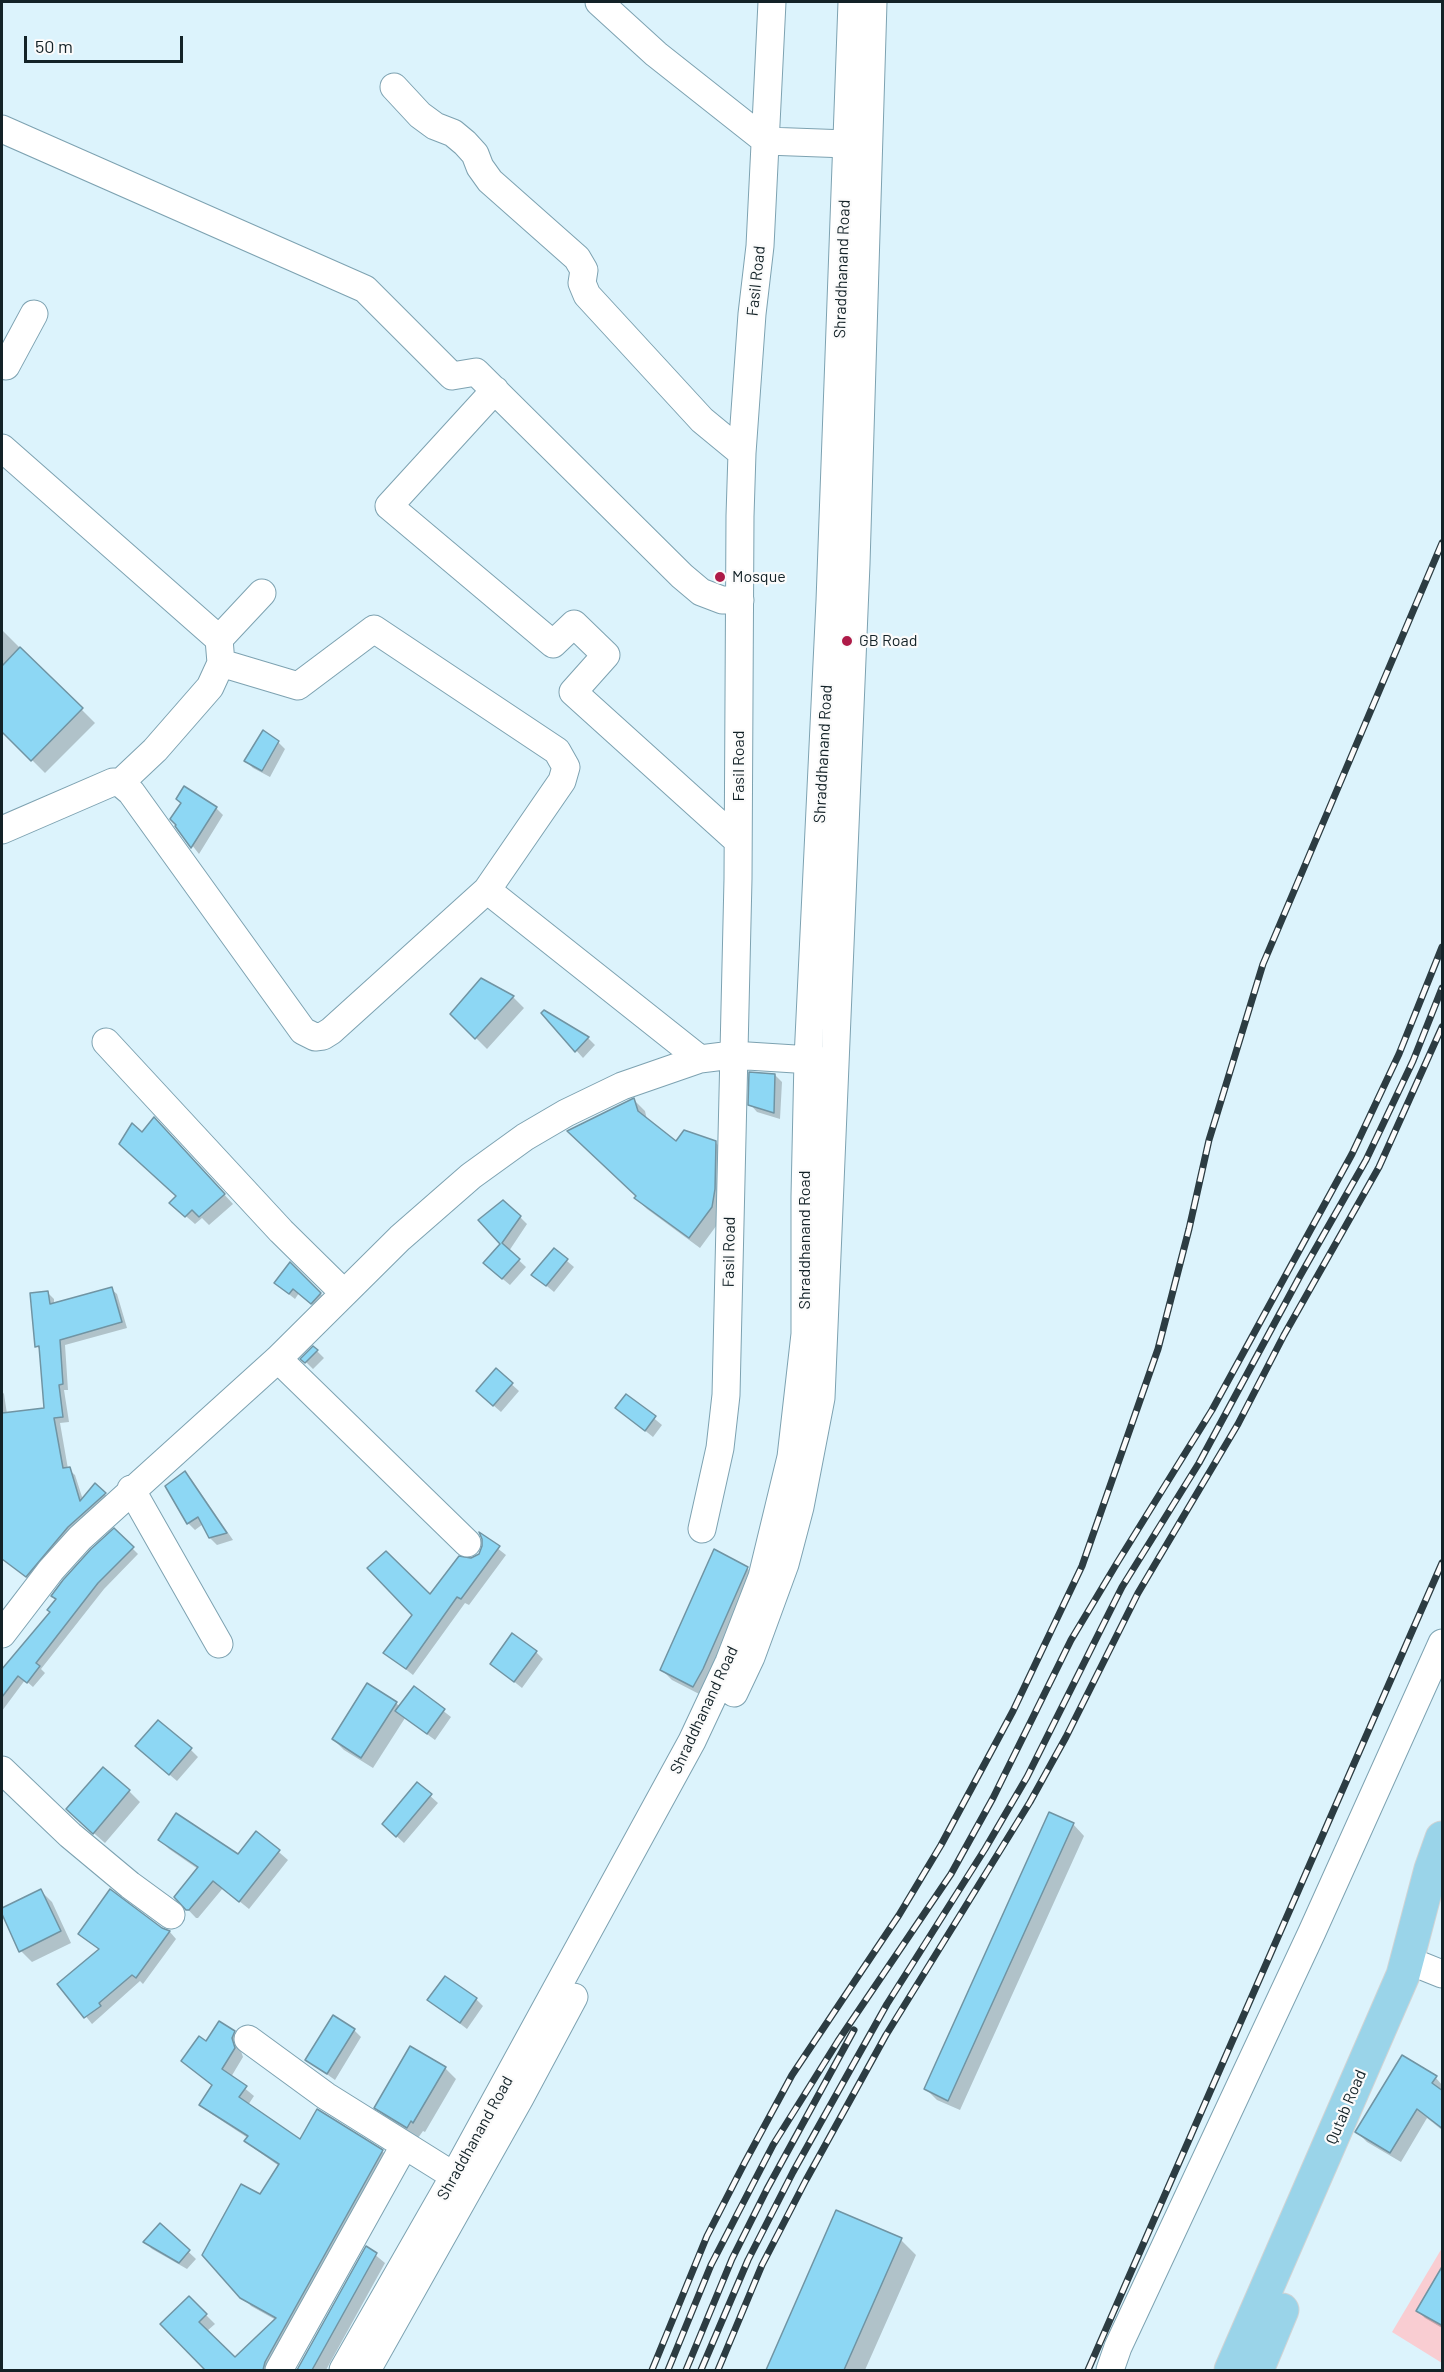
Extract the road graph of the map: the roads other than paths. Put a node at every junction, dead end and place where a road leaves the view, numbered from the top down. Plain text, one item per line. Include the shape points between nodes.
1 (599, 2) edge
2 (852, 2) edge
3 (873, 2) edge
4 (770, 3) edge
5 (394, 87) dead end
6 (2, 129) edge
7 (766, 141) junction
8 (847, 144) junction
9 (34, 314) dead end
10 (2, 363) edge
11 (495, 390) junction
12 (2, 448) edge
13 (742, 453) junction
14 (262, 592) dead end
15 (740, 600) junction
16 (220, 651) junction
17 (837, 715) junction
18 (120, 783) junction
19 (2, 830) edge
20 (738, 841) junction
21 (488, 890) junction
22 (106, 1042) dead end
23 (732, 1055) junction
24 (700, 1059) junction
25 (808, 1059) junction
26 (835, 1062) junction
27 (344, 1293) junction
28 (278, 1359) junction
29 (131, 1489) junction
30 (702, 1529) dead end
31 (467, 1543) dead end
32 (2, 1634) edge
33 (1443, 1642) edge
34 (219, 1644) dead end
35 (2, 1770) edge
36 (1443, 1838) edge
37 (1443, 1907) edge
38 (171, 1915) dead end
39 (1432, 1970) edge
40 (248, 2039) dead end
41 (404, 2146) junction
42 (454, 2176) junction
43 (279, 2370) edge
44 (343, 2370) edge
45 (367, 2370) edge
46 (1110, 2370) edge
47 (1232, 2370) edge
48 (1257, 2370) edge

1 - 7 street via 656,54
2 - 8 street, Shraddhanand Road
3 - 17 street, Shraddhanand Road
4 - 7 street, Fasil Road
5 - 13 street via 420,115 465,143 490,181 577,258 584,270 582,283 587,295 702,420
6 - 11 street via 365,289 452,376 476,372
7 - 8 street
7 - 13 street, Fasil Road
8 - 17 street, Shraddhanand Road
9 - 10 street via 6,366
11 - 15 street via 682,576 701,592 722,600
11 - 20 street via 389,506 553,644 574,624 606,655 573,692
12 - 16 street
13 - 15 street, Fasil Road
14 - 16 street
15 - 20 street, Fasil Road
16 - 18 street via 210,687
16 - 21 street via 298,686 374,629 557,751 566,767 562,781
17 - 25 street, Shraddhanand Road
17 - 26 street, Shraddhanand Road
18 - 19 street via 113,782
18 - 21 street via 131,792 303,1031 315,1037 330,1031
20 - 23 street, Fasil Road
21 - 24 street
22 - 27 street via 281,1231
23 - 24 street
23 - 25 street
23 - 30 street, Fasil Road via 726,1395 720,1448
24 - 27 street via 622,1086 525,1137 471,1176
25 - 26 street
25 - 42 street, Shraddhanand Road via 805,1334 790,1457 762,1577 729,1662 692,1741
26 - 45 street, Shraddhanand Road via 821,1398 800,1507 751,1658 699,1766 520,2098
27 - 28 street
28 - 29 street
28 - 31 street
29 - 32 street via 69,1549
29 - 34 street
33 - 46 street
35 - 38 street via 70,1835
36 - 47 main road, Qutab Road via 1403,1975
37 - 39 main road, Qutab Road
39 - 48 main road, Qutab Road
40 - 41 street
41 - 42 street
41 - 43 street
42 - 44 street, Shraddhanand Road

